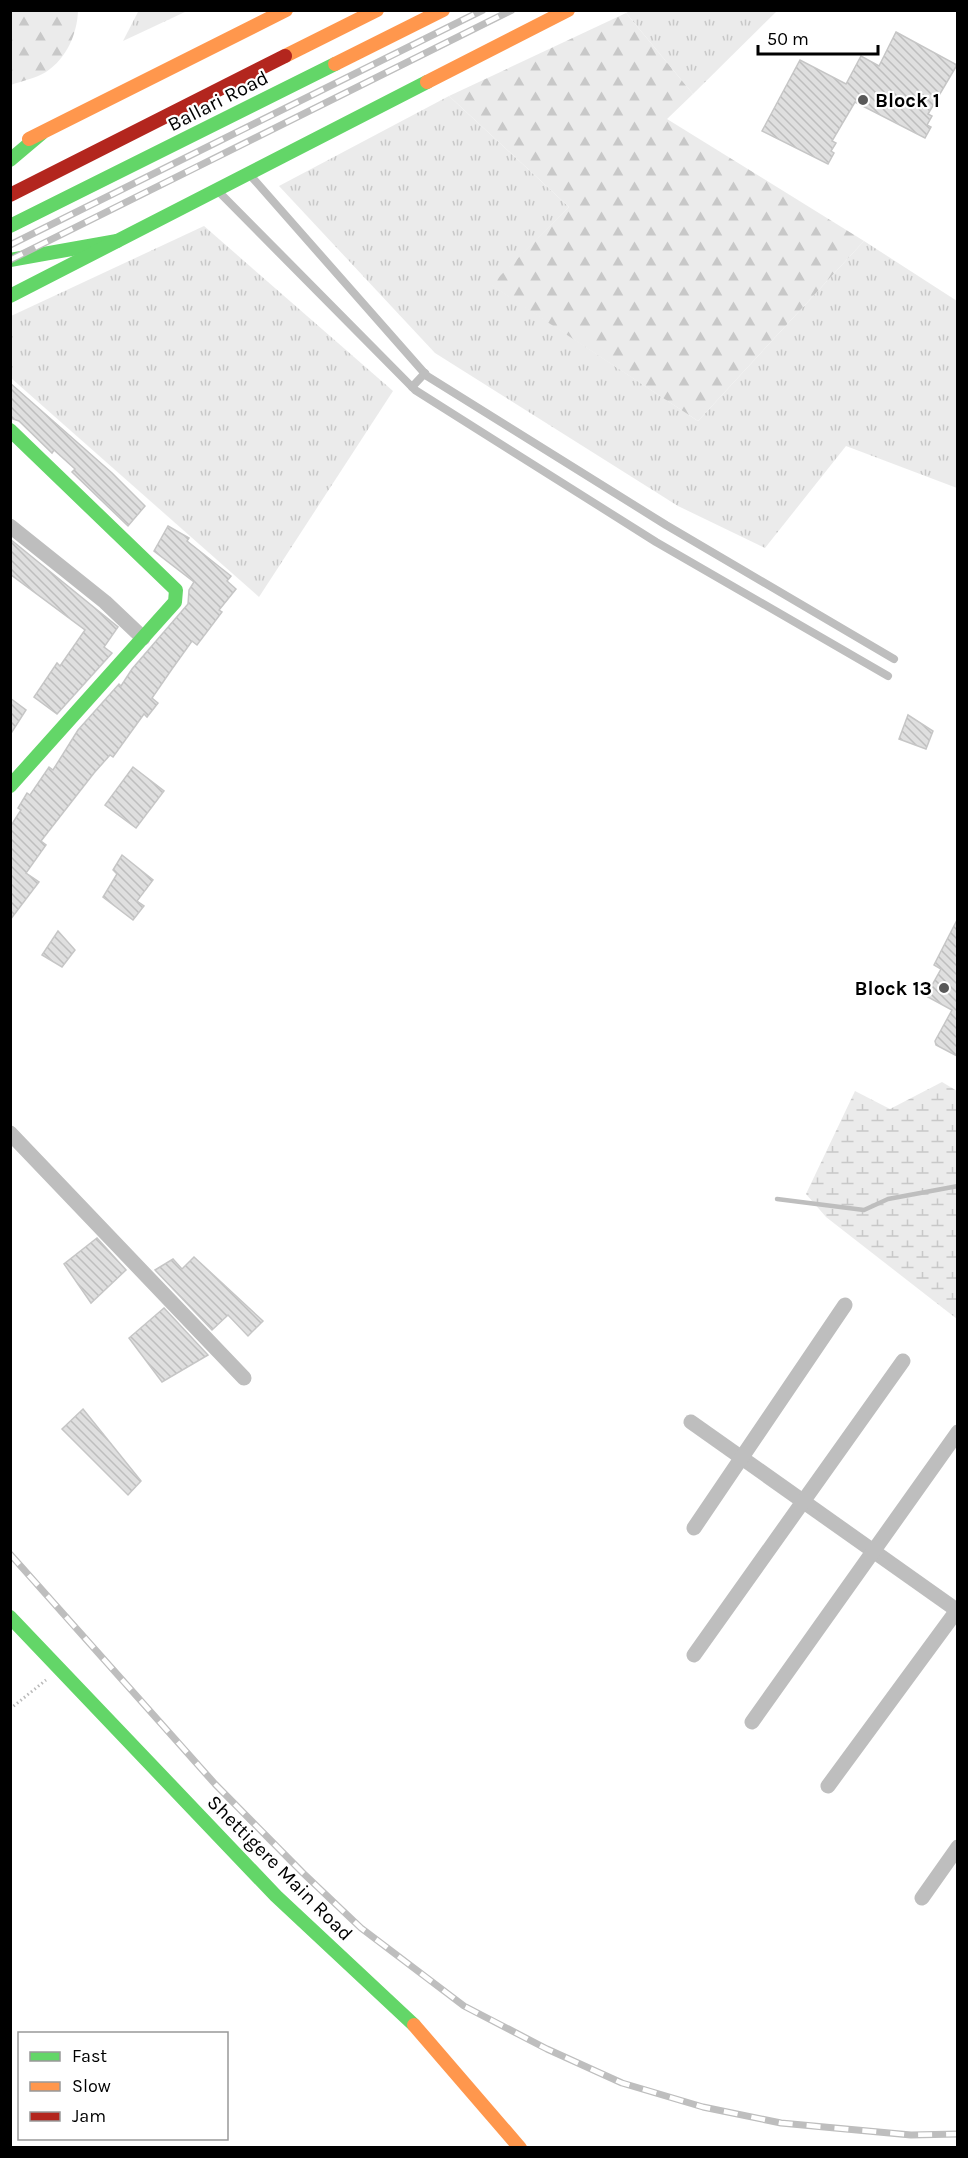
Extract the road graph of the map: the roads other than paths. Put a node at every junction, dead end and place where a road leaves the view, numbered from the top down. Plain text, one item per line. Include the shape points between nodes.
1 (286, 10) edge
2 (377, 10) edge
3 (443, 10) edge
4 (568, 10) edge
5 (42, 133) junction
6 (10, 149) edge
7 (10, 160) edge
8 (249, 174) junction
9 (217, 190) junction
10 (10, 195) edge
11 (10, 226) edge
12 (117, 241) junction
13 (10, 260) edge
14 (10, 296) edge
15 (425, 373) junction
16 (412, 387) junction
17 (10, 430) edge
18 (10, 526) edge
19 (143, 638) junction
20 (894, 658) dead end
21 (888, 676) dead end
22 (10, 786) edge
23 (10, 1133) edge
24 (845, 1305) dead end
25 (903, 1360) dead end
26 (244, 1378) dead end
27 (691, 1422) dead end
28 (957, 1432) edge
29 (740, 1457) junction
30 (804, 1502) junction
31 (694, 1528) dead end
32 (872, 1550) junction
33 (957, 1610) edge
34 (10, 1617) edge
35 (694, 1655) dead end
36 (752, 1722) dead end
37 (828, 1786) dead end
38 (957, 1847) edge
39 (922, 1898) dead end
40 (520, 2148) edge

1 - 5 main road
2 - 10 main road, Ballari Road
3 - 11 main road, Ballari Road
4 - 8 main road
5 - 6 main road
5 - 7 main road
8 - 9 main road
8 - 15 lane
9 - 12 main road
9 - 16 lane
12 - 13 main road
12 - 14 main road
15 - 16 lane
15 - 20 lane via 666,525
16 - 21 lane via 656,542
17 - 19 main road via 176,590 175,602
18 - 19 street via 105,602
19 - 22 main road
23 - 26 street
24 - 29 street
25 - 30 street
27 - 29 street
28 - 32 street
29 - 30 street
29 - 31 street
30 - 32 street
30 - 35 street
32 - 33 street
32 - 36 street
33 - 37 street
34 - 40 main road, Shettigere Main Road via 276,1896 415,2026
38 - 39 street

